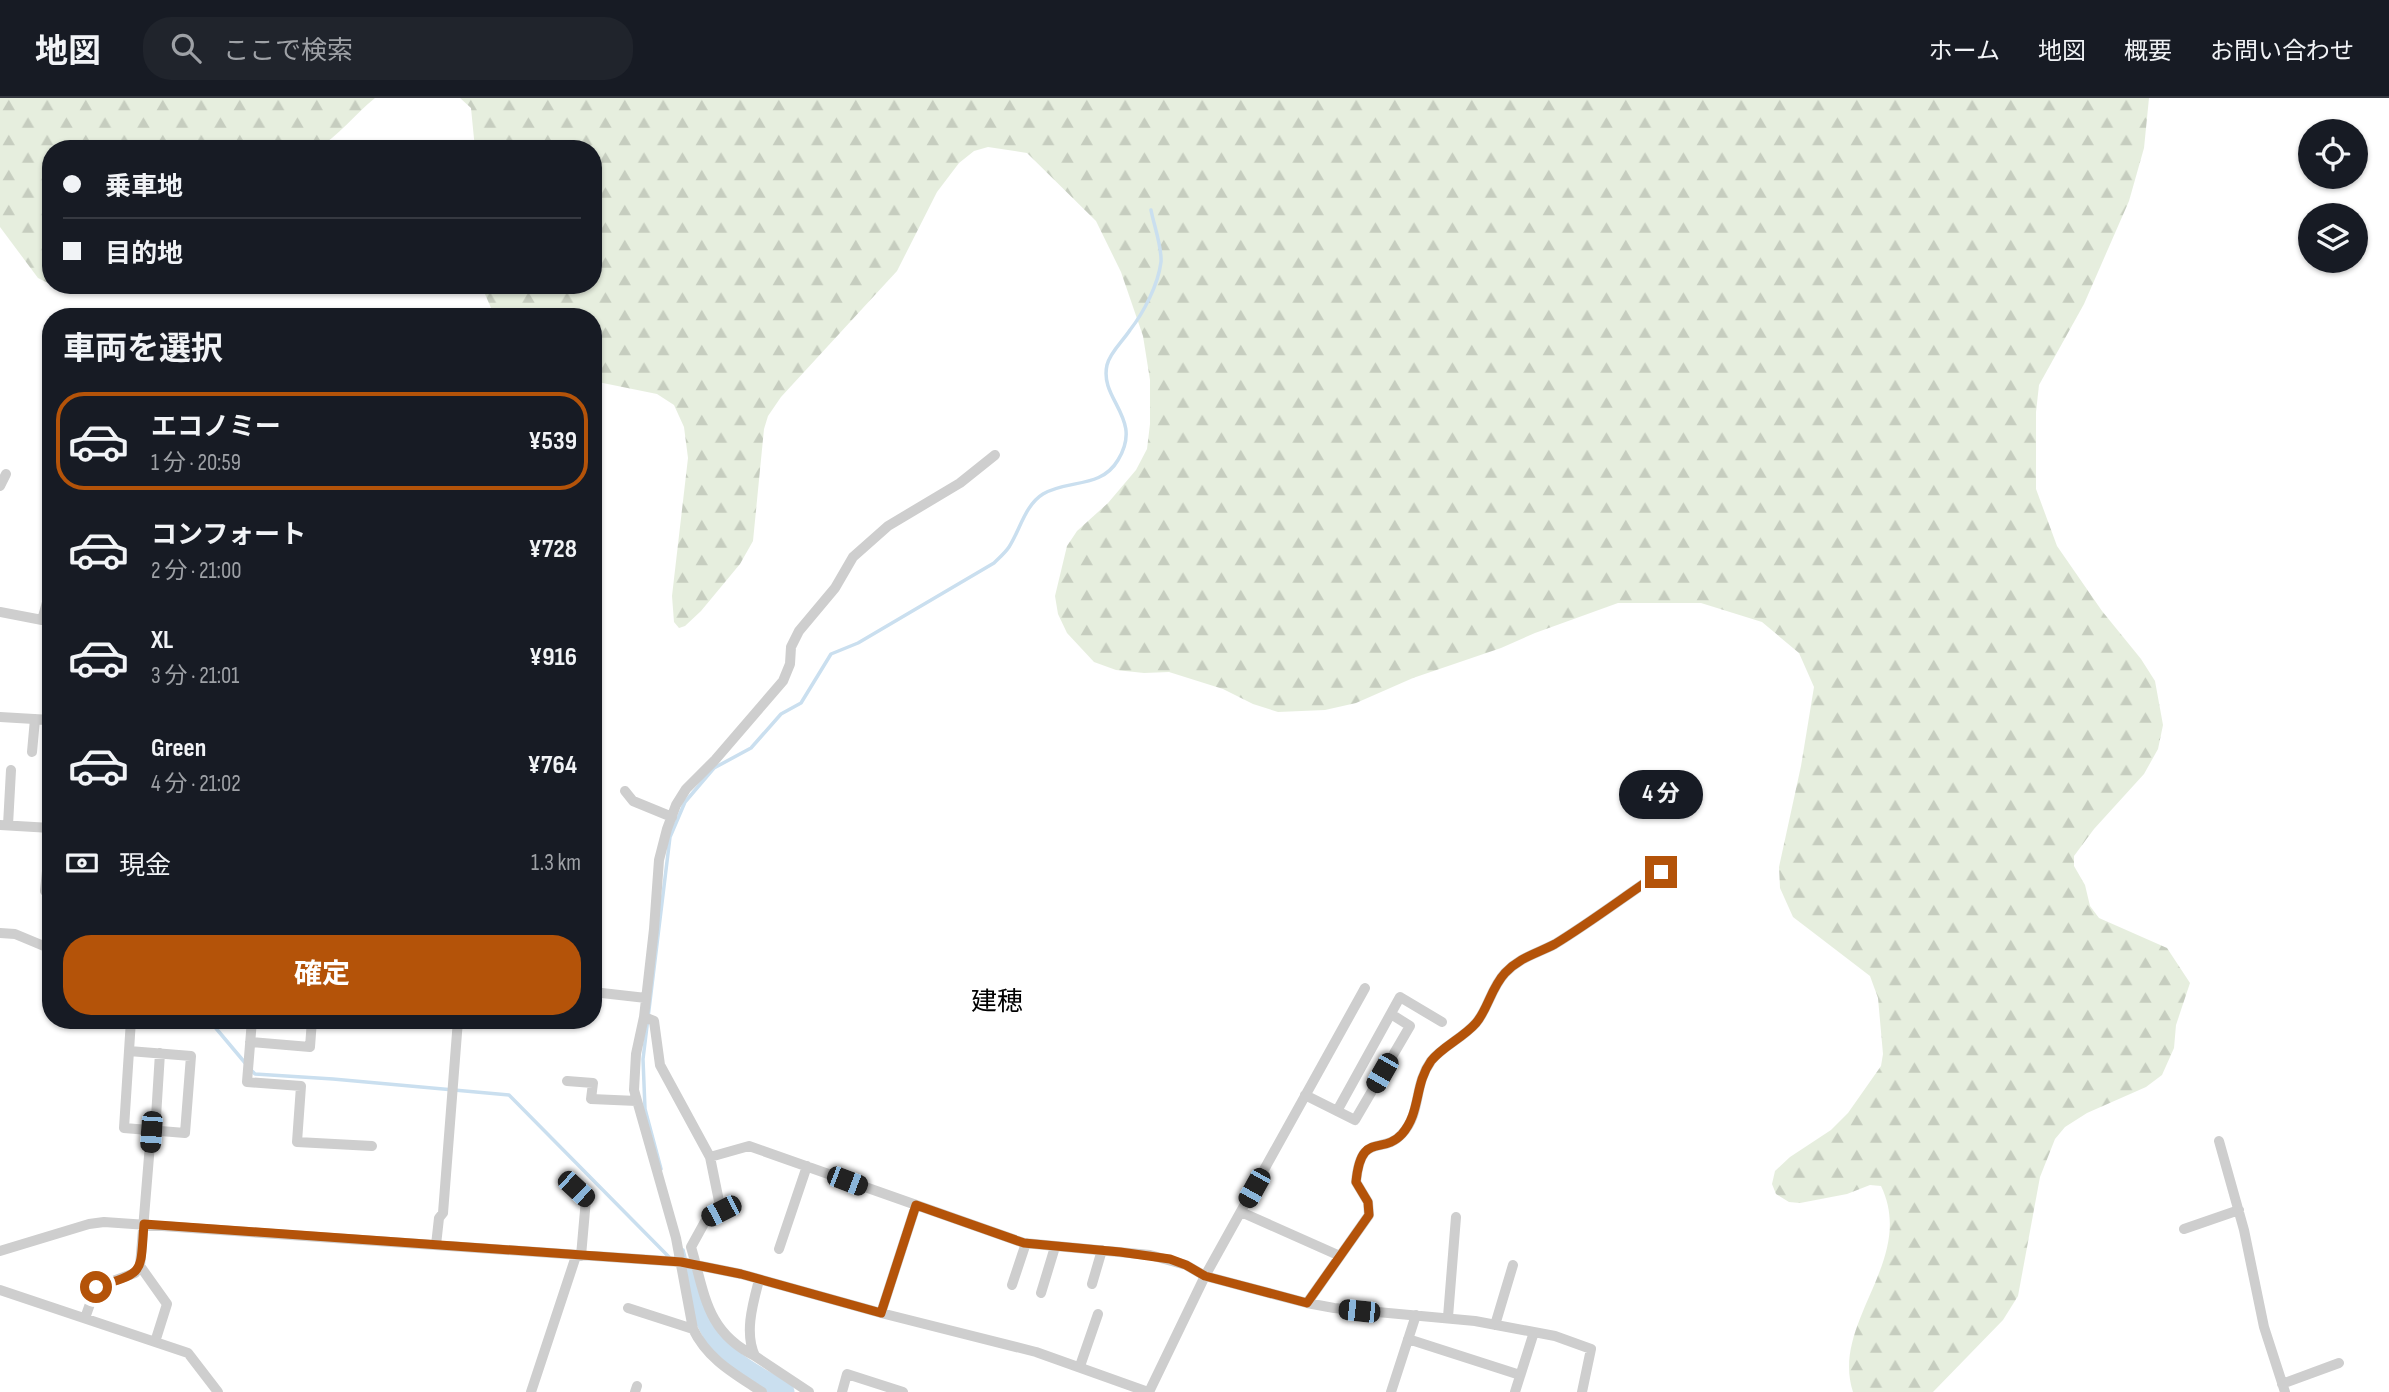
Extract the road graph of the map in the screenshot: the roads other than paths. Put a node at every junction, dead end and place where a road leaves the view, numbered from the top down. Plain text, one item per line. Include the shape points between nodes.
1 (995, 455) dead end
2 (6, 474) dead end
3 (0, 486) edge
4 (0, 612) edge
5 (42, 620) edge
6 (0, 716) edge
7 (35, 719) junction
8 (42, 719) edge
9 (32, 752) dead end
10 (12, 770) dead end
11 (625, 790) dead end
12 (672, 817) junction
13 (4, 825) edge
14 (42, 829) edge
15 (1661, 872) dead end
16 (0, 933) edge
17 (42, 945) edge
18 (1364, 988) dead end
19 (602, 993) edge
20 (646, 998) junction
21 (1391, 1014) junction
22 (644, 1017) junction
23 (1442, 1022) dead end
24 (132, 1029) edge
25 (251, 1029) edge
26 (311, 1029) edge
27 (457, 1029) edge
28 (250, 1041) junction
29 (129, 1051) junction
30 (160, 1053) junction
31 (567, 1081) dead end
32 (1305, 1095) junction
33 (636, 1101) junction
34 (1337, 1111) junction
35 (153, 1133) junction
36 (2220, 1141) dead end
37 (372, 1146) dead end
38 (710, 1157) junction
39 (807, 1166) junction
40 (576, 1189) dead end
41 (916, 1205) junction
42 (2239, 1210) junction
43 (1241, 1212) junction
44 (1456, 1217) dead end
45 (144, 1224) junction
46 (2184, 1229) dead end
47 (1026, 1243) junction
48 (436, 1245) junction
49 (1055, 1247) junction
50 (779, 1249) dead end
51 (1102, 1250) junction
52 (0, 1251) edge
53 (579, 1256) junction
54 (1340, 1256) junction
55 (681, 1262) junction
56 (696, 1265) junction
57 (1513, 1265) dead end
58 (141, 1266) junction
59 (1205, 1276) junction
60 (759, 1280) junction
61 (1092, 1284) dead end
62 (1012, 1285) dead end
63 (0, 1290) edge
64 (1041, 1293) dead end
65 (1307, 1303) junction
66 (628, 1308) dead end
67 (881, 1313) junction
68 (1098, 1314) dead end
69 (1416, 1315) junction
70 (1448, 1317) junction
71 (85, 1318) junction
72 (1495, 1325) junction
73 (693, 1329) junction
74 (1534, 1332) junction
75 (1408, 1339) junction
76 (155, 1342) junction
77 (755, 1356) junction
78 (2339, 1363) dead end
79 (1080, 1366) junction
80 (1520, 1376) junction
81 (2283, 1388) edge
82 (218, 1392) edge
83 (531, 1392) edge
84 (762, 1392) edge
85 (809, 1392) edge
86 (842, 1392) edge
87 (904, 1392) edge
88 (1148, 1392) edge
89 (1391, 1392) edge
90 (1515, 1392) edge
91 (1582, 1392) edge

1 - 12 street via 960,483 888,526 853,557 835,588 799,631 790,647 783,681 686,789
2 - 3 street
4 - 5 street
6 - 7 street
7 - 8 street
7 - 9 street
10 - 13 street
11 - 12 street via 633,801
12 - 20 street via 659,860
13 - 14 street
15 - 54 street via 1553,944 1525,956 1496,984 1476,1023 1433,1059 1418,1086 1414,1115 1402,1134 1363,1153 1356,1182 1368,1202 1369,1215
16 - 17 street
18 - 32 street
19 - 20 street
20 - 22 street
21 - 23 street via 1400,998
21 - 34 street
21 - 34 street via 1409,1027 1355,1120
22 - 33 street via 636,1054
22 - 38 street via 654,1021 663,1072
24 - 29 street
25 - 28 street
26 - 28 street via 310,1047
27 - 48 street via 443,1213
28 - 37 street via 247,1082 301,1086 297,1142
29 - 30 street
29 - 35 street via 124,1128
30 - 35 street
30 - 35 street via 191,1056 185,1133
31 - 33 street via 593,1083 591,1099
32 - 34 street
32 - 43 street
33 - 55 street
35 - 45 street
36 - 42 street
38 - 39 street via 749,1146
38 - 56 street via 721,1211 707,1218 691,1247
39 - 41 street
39 - 50 street
40 - 53 street via 586,1199
41 - 47 street
41 - 67 street
42 - 46 street
42 - 81 street via 2264,1327
43 - 54 street
43 - 59 street
44 - 70 street
45 - 48 street
45 - 52 street via 89,1224
45 - 58 street
47 - 49 street
47 - 62 street
48 - 53 street
49 - 51 street
49 - 64 street
51 - 59 street via 1170,1259
51 - 61 street
53 - 55 street
53 - 83 street
54 - 65 street
55 - 56 street
55 - 73 street
56 - 60 street
56 - 77 street via 711,1317 721,1332
57 - 72 street
58 - 71 street via 135,1273 96,1287
58 - 76 street via 167,1304
59 - 65 street
59 - 88 street
60 - 67 street
60 - 77 street via 751,1309 750,1346
63 - 71 street
65 - 69 street
66 - 73 street
67 - 79 street
68 - 79 street
69 - 70 street
69 - 75 street
70 - 72 street
71 - 76 street
72 - 74 street
73 - 84 street via 717,1362
74 - 80 street
74 - 91 street via 1591,1349
75 - 80 street
75 - 89 street
76 - 82 street via 188,1353
77 - 85 street
78 - 81 street
79 - 88 street
80 - 90 street
86 - 87 street via 847,1374

